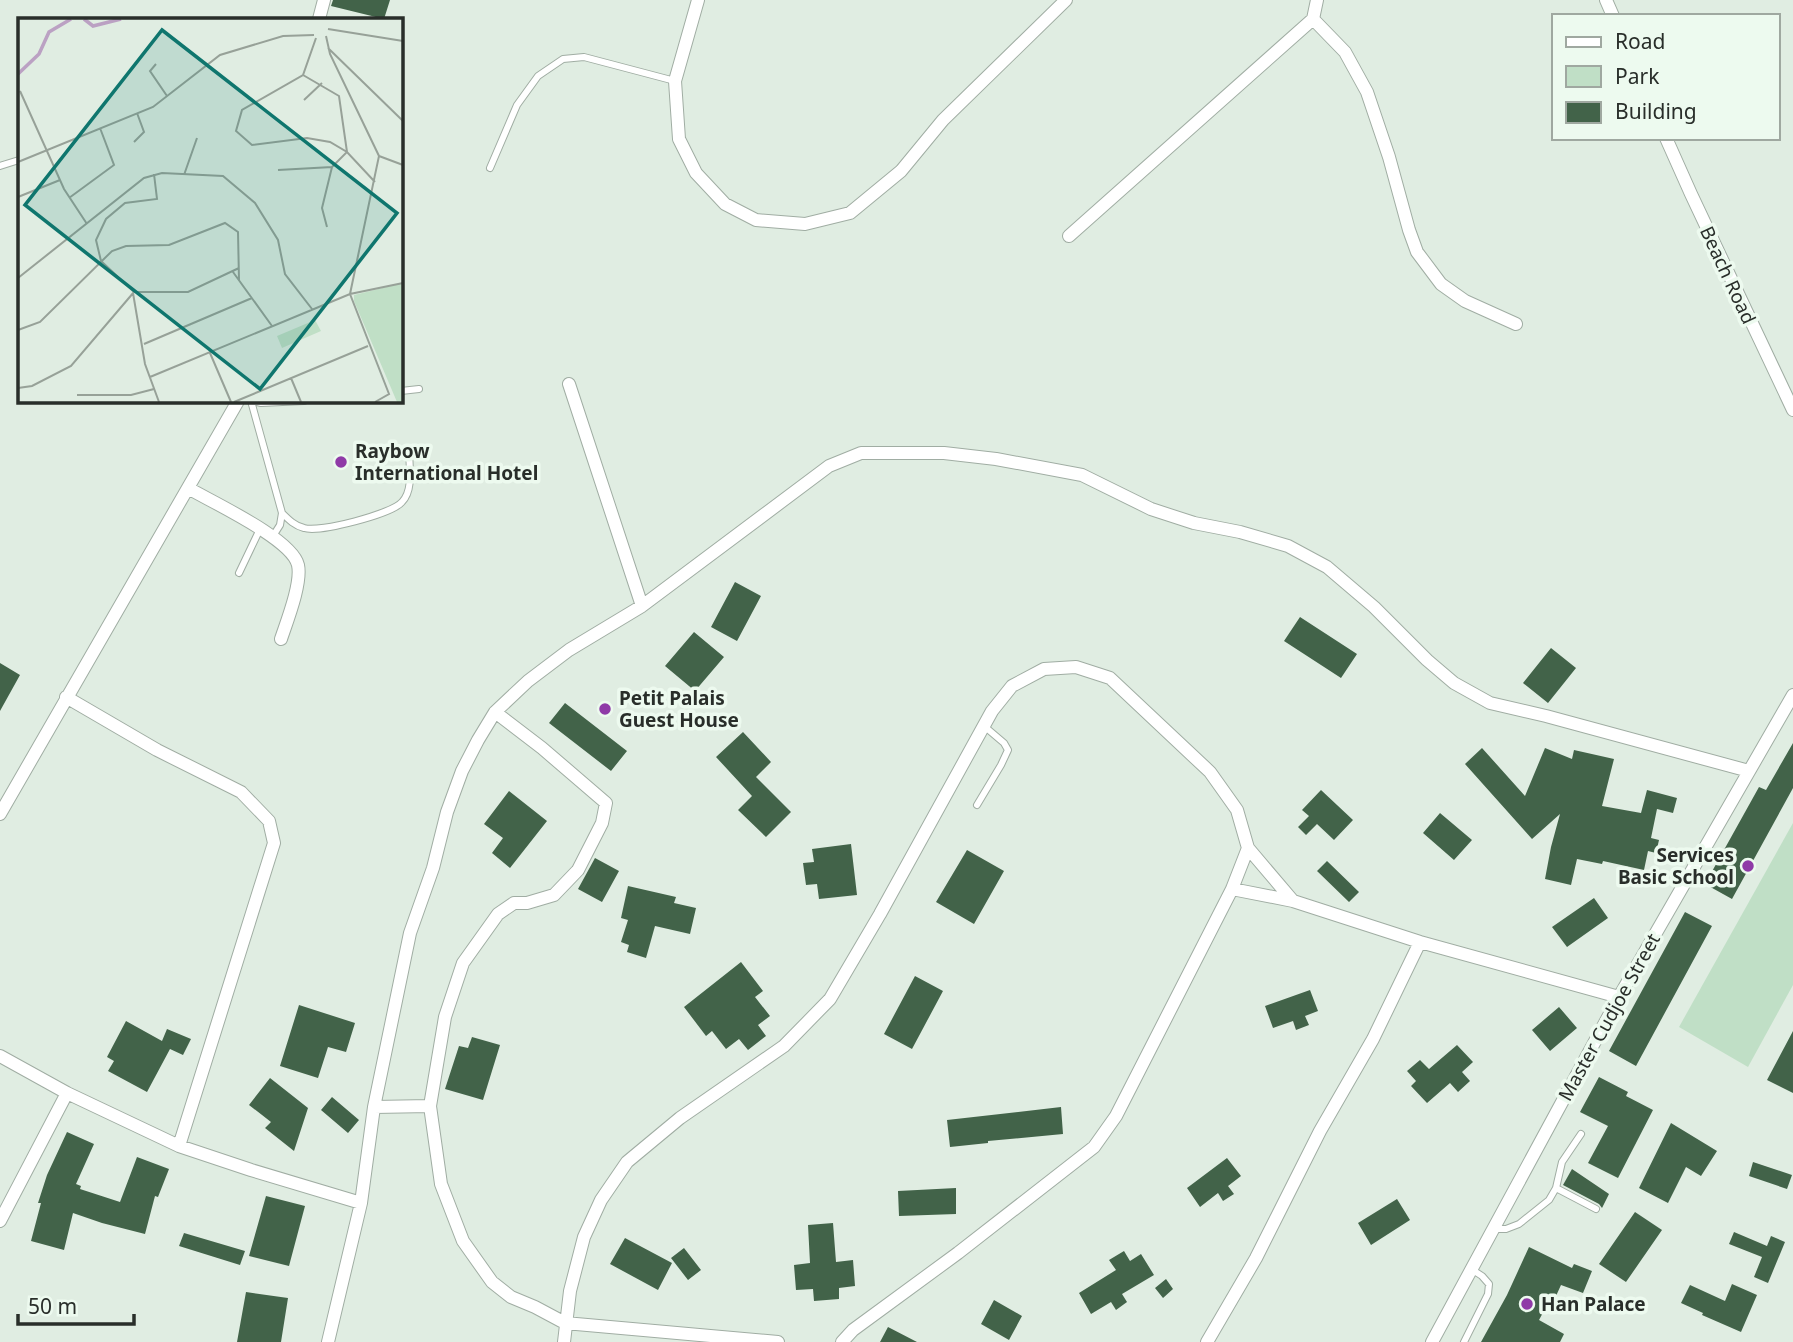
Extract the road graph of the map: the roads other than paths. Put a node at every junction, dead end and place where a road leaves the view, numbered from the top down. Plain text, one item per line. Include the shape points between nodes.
1 (324, 0) edge
2 (698, 0) edge
3 (1066, 0) edge
4 (1317, 0) edge
5 (319, 18) edge
6 (1313, 19) junction
7 (675, 81) junction
8 (1668, 140) edge
9 (18, 160) edge
10 (0, 166) edge
11 (490, 168) dead end
12 (1069, 236) dead end
13 (1516, 324) dead end
14 (569, 384) dead end
15 (1787, 388) edge
16 (419, 389) dead end
17 (402, 391) edge
18 (237, 402) edge
19 (252, 402) edge
20 (256, 402) edge
21 (282, 402) edge
22 (1793, 410) edge
23 (408, 450) dead end
24 (188, 488) junction
25 (282, 513) junction
26 (261, 529) junction
27 (273, 536) junction
28 (239, 573) dead end
29 (642, 606) junction
30 (281, 639) dead end
31 (1793, 695) edge
32 (66, 697) junction
33 (495, 712) junction
34 (984, 726) junction
35 (1749, 771) junction
36 (977, 805) dead end
37 (0, 814) edge
38 (1248, 848) junction
39 (1232, 889) junction
40 (1293, 901) junction
41 (1420, 942) junction
42 (1619, 997) junction
43 (0, 1056) edge
44 (67, 1093) junction
45 (430, 1106) junction
46 (374, 1107) junction
47 (1581, 1134) dead end
48 (179, 1146) junction
49 (1556, 1188) junction
50 (361, 1203) junction
51 (1596, 1209) dead end
52 (0, 1221) edge
53 (1493, 1229) junction
54 (1471, 1269) junction
55 (565, 1323) junction
56 (328, 1342) edge
57 (564, 1342) edge
58 (778, 1342) edge
59 (842, 1342) edge
60 (1207, 1342) edge
61 (1432, 1342) edge
62 (1464, 1342) edge

1 - 5 street
2 - 7 street
3 - 7 street via 943,120 901,171 850,213 828,220 805,224 756,220 725,204 696,173 679,139
4 - 6 street
6 - 12 street
6 - 13 street via 1345,52 1367,92 1418,252 1441,284 1465,301
7 - 11 lane via 584,57 563,59 538,76 517,105
8 - 15 street, Beach Road
9 - 10 lane
14 - 29 street
15 - 22 street, Beach Road
16 - 17 lane
18 - 24 street
19 - 25 lane
20 - 21 lane
23 - 25 lane via 409,492 391,510 318,530 292,523
24 - 26 street
24 - 32 street
25 - 27 lane
26 - 27 street
26 - 28 lane
27 - 30 street via 292,552 298,565 295,594
29 - 33 street via 569,650
29 - 35 street via 829,466 861,453 996,458 1082,475 1151,509 1288,546 1327,568 1454,683 1490,703
31 - 35 street, Master Cudjoe Street
32 - 37 street
32 - 48 street via 241,792 269,821 274,843
33 - 45 street via 606,803 603,823 578,870 554,895 514,903 498,914 463,963 445,1017
33 - 46 street via 462,771 447,812 410,933
34 - 36 lane via 1008,750
34 - 38 street via 1012,687 1044,669 1076,667 1110,678 1210,772 1237,810
34 - 55 street via 830,999 784,1046 680,1118 627,1162 601,1200 584,1237
35 - 42 street, Master Cudjoe Street
38 - 39 street
38 - 40 street
39 - 40 street
39 - 59 street via 1116,1116 1094,1147
40 - 41 street
41 - 42 street
41 - 60 street via 1373,1039
42 - 53 street, Master Cudjoe Street
43 - 44 street
44 - 48 street
44 - 52 street
45 - 46 street
45 - 55 street via 441,1184 463,1241 492,1282 511,1297
46 - 50 street
47 - 49 lane via 1562,1162
48 - 50 street
49 - 51 lane
49 - 53 lane via 1549,1200 1518,1224
50 - 56 street
53 - 54 street, Master Cudjoe Street
54 - 61 street, Master Cudjoe Street
54 - 62 lane via 1489,1284
55 - 57 street
55 - 58 street

